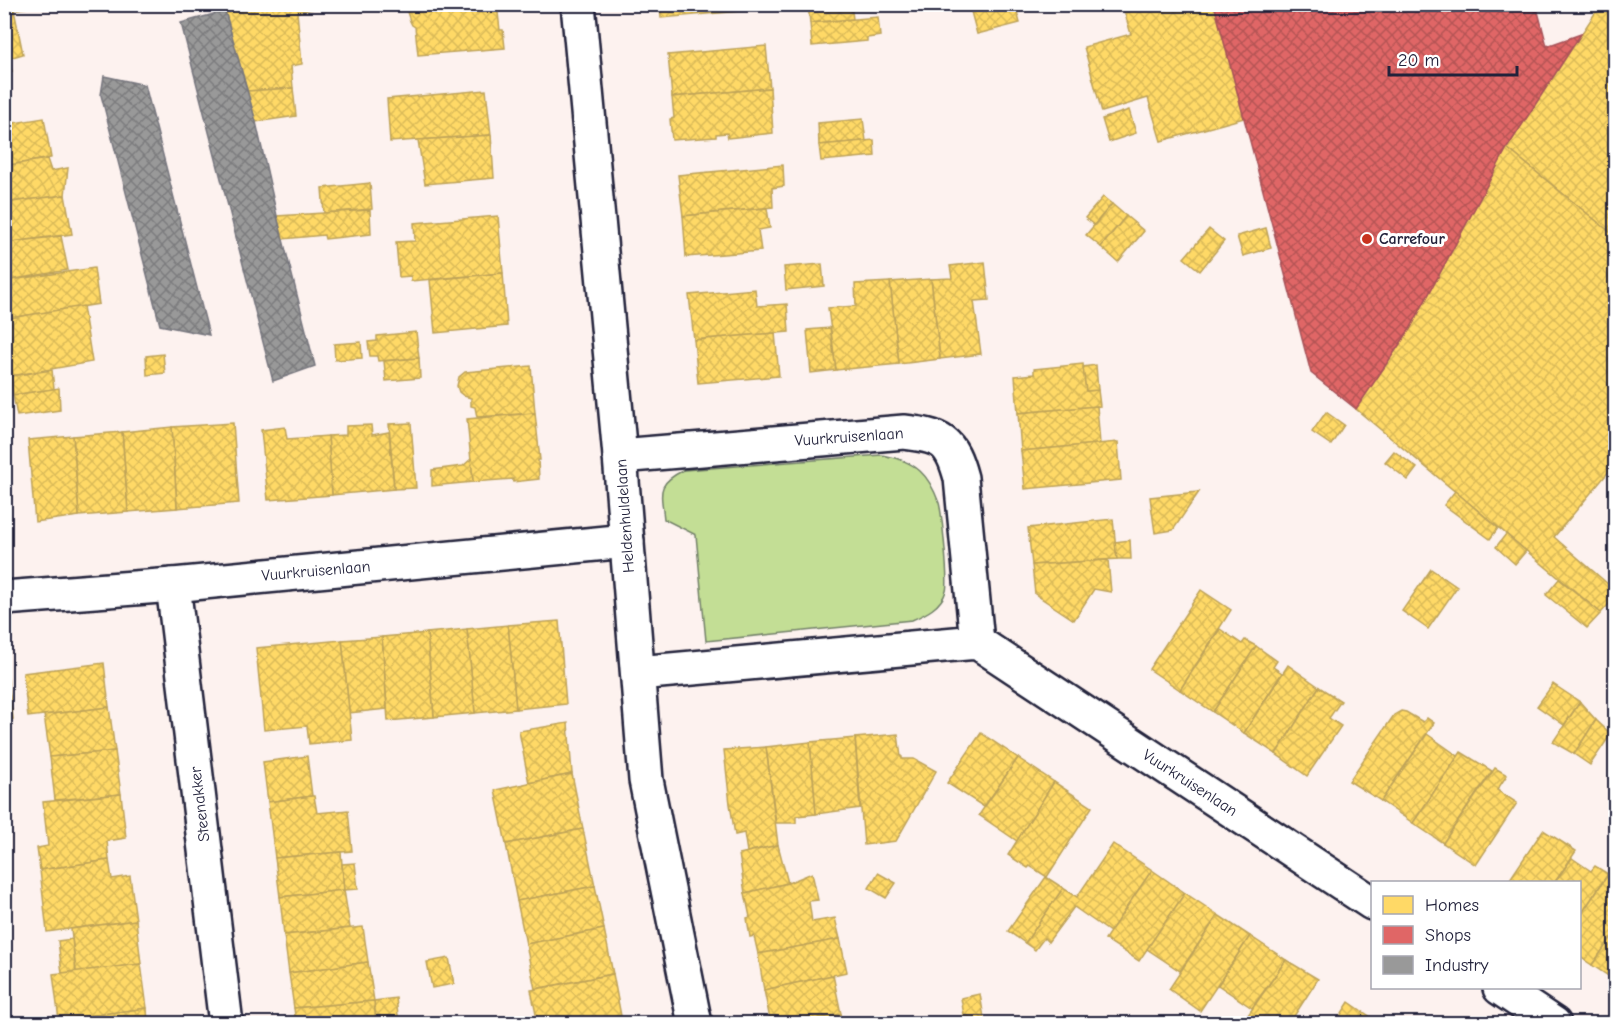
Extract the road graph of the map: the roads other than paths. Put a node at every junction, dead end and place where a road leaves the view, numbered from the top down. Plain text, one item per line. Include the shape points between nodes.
1 (578, 4) edge
2 (620, 456) junction
3 (627, 542) junction
4 (173, 585) junction
5 (4, 598) edge
6 (977, 642) junction
7 (638, 673) junction
8 (1371, 902) edge
9 (1503, 989) edge
10 (226, 1023) edge
11 (695, 1023) edge
12 (1554, 1023) edge

1 - 2 street, Heldenhuldelaan
2 - 3 street, Heldenhuldelaan
2 - 6 street, Vuurkruisenlaan via 904,432 929,435 945,444 956,458 961,478
3 - 4 street, Vuurkruisenlaan
3 - 7 street, Heldenhuldelaan
4 - 5 street, Vuurkruisenlaan
4 - 10 street, Steenakker
6 - 7 street
6 - 8 street, Vuurkruisenlaan
7 - 11 street, Heldenhuldelaan via 646,780
9 - 12 street

